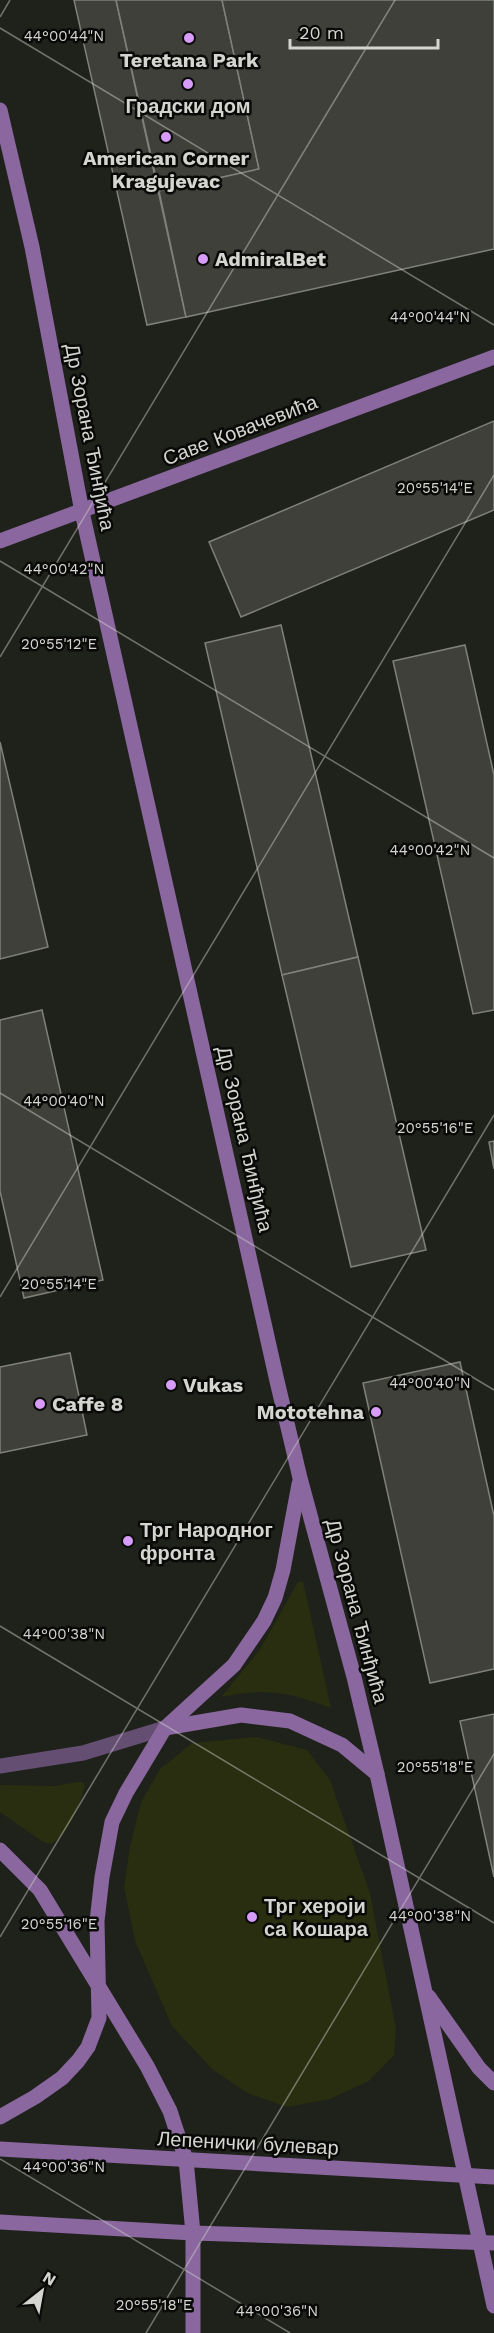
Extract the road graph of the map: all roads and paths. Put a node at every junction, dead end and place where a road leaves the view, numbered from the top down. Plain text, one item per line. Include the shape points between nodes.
1 (0, 110) edge
2 (494, 357) edge
3 (82, 512) junction
4 (0, 541) edge
5 (300, 1478) junction
6 (165, 1728) junction
7 (0, 1766) edge
8 (377, 1774) junction
9 (0, 1850) edge
10 (98, 1989) junction
11 (424, 1990) junction
12 (494, 2082) edge
13 (0, 2117) edge
14 (0, 2149) edge
15 (186, 2160) junction
16 (465, 2174) junction
17 (494, 2177) edge
18 (0, 2222) edge
19 (193, 2233) junction
20 (487, 2244) edge
21 (494, 2306) edge
22 (193, 2327) edge

1 - 3 street, Др Зорана Ђинђића via 32,247
2 - 3 street, Саве Ковачевића
3 - 4 street, Саве Ковачевића
3 - 5 street, Др Зорана Ђинђића
5 - 6 street via 283,1570 264,1621 234,1665
5 - 8 street, Др Зорана Ђинђића
6 - 7 lane via 83,1753
6 - 8 street via 241,1715 290,1721 342,1745
6 - 10 street via 112,1821 97,1921
8 - 11 street, Др Зорана Ђинђића
9 - 10 street via 40,1890
10 - 13 street via 99,2018 78,2061 62,2078
10 - 15 street via 170,2111
11 - 12 street via 479,2068
11 - 16 street, Др Зорана Ђинђића
14 - 15 street, Лепенички булевар
15 - 16 street, Лепенички булевар
15 - 19 street
16 - 17 street, Лепенички булевар
16 - 20 street, Др Зорана Ђинђића
18 - 19 street
19 - 20 street
19 - 22 street
20 - 21 street, Др Зорана Ђинђића

